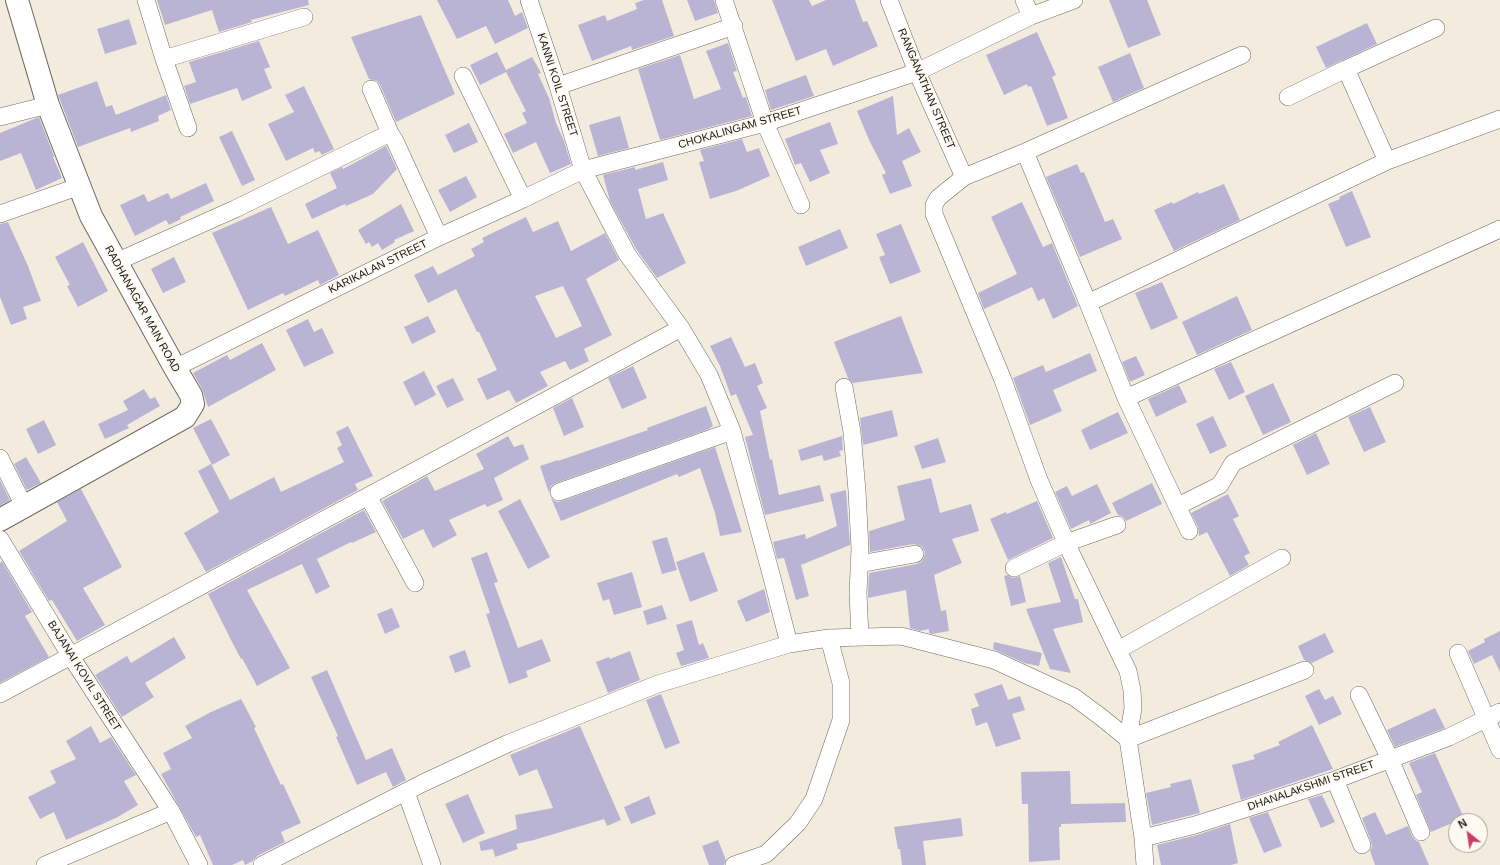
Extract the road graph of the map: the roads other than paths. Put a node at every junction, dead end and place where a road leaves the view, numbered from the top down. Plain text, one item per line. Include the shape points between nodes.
1 (17, 0) edge
2 (146, 0) edge
3 (529, 0) edge
4 (724, 0) edge
5 (888, 0) edge
6 (1024, 0) edge
7 (1074, 0) edge
8 (1031, 16) junction
9 (304, 17) dead end
10 (734, 26) junction
11 (1436, 28) dead end
12 (1242, 55) dead end
13 (164, 59) junction
14 (1346, 69) junction
15 (917, 72) junction
16 (463, 76) dead end
17 (558, 86) junction
18 (371, 89) dead end
19 (1288, 97) dead end
20 (48, 105) junction
21 (0, 117) edge
22 (1500, 119) edge
23 (765, 123) junction
24 (188, 128) dead end
25 (390, 133) junction
26 (1025, 152) junction
27 (1387, 161) junction
28 (583, 170) junction
29 (964, 177) junction
30 (80, 186) junction
31 (523, 199) junction
32 (801, 205) dead end
33 (0, 214) edge
34 (1500, 229) edge
35 (439, 236) junction
36 (116, 262) junction
37 (1088, 303) junction
38 (681, 328) junction
39 (174, 368) junction
40 (1395, 383) dead end
41 (844, 387) dead end
42 (1126, 398) junction
43 (732, 431) junction
44 (0, 458) edge
45 (558, 492) dead end
46 (368, 496) junction
47 (24, 506) junction
48 (1178, 506) junction
49 (0, 520) edge
50 (1117, 525) dead end
51 (1188, 531) dead end
52 (0, 539) edge
53 (1066, 543) junction
54 (915, 554) dead end
55 (1282, 558) dead end
56 (859, 564) junction
57 (1014, 568) dead end
58 (415, 583) dead end
59 (860, 637) junction
60 (829, 638) junction
61 (789, 644) junction
62 (1118, 650) junction
63 (1458, 653) dead end
64 (70, 655) junction
65 (1305, 670) dead end
66 (0, 694) edge
67 (1359, 695) dead end
68 (1493, 715) edge
69 (1128, 739) junction
70 (1500, 750) edge
71 (1390, 759) junction
72 (1335, 780) junction
73 (406, 792) junction
74 (171, 810) junction
75 (1421, 832) dead end
76 (1143, 838) junction
77 (1362, 845) dead end
78 (45, 865) edge
79 (199, 865) edge
80 (262, 865) edge
81 (432, 865) edge
82 (734, 865) edge
83 (1145, 865) edge

1 - 20 street, RADHANAGAR MAIN ROAD
2 - 13 street
3 - 17 street, KANNI KOIL STREET
4 - 10 street
5 - 15 street, RANGANATHAN STREET
6 - 8 street
7 - 8 street, CHOKALINGAM STREET
8 - 15 street, CHOKALINGAM STREET
9 - 13 street
10 - 17 street
10 - 23 street
11 - 14 street
12 - 26 street
13 - 24 street
14 - 19 street
14 - 27 street
15 - 23 street, CHOKALINGAM STREET
15 - 29 street, RANGANATHAN STREET
16 - 31 street
17 - 28 street, KANNI KOIL STREET
18 - 25 street
20 - 21 street
20 - 30 street, RADHANAGAR MAIN ROAD
22 - 27 street
23 - 28 street, CHOKALINGAM STREET
23 - 32 street
25 - 35 street
25 - 36 street via 235,209
26 - 29 street
26 - 37 street
27 - 37 street
28 - 31 street, KARIKALAN STREET
28 - 38 street, KANNI KOIL STREET via 627,254
29 - 53 street via 938,198 934,205 934,214 1003,380 1039,480
30 - 33 street
30 - 36 street, RADHANAGAR MAIN ROAD via 91,216
31 - 35 street, KARIKALAN STREET
34 - 42 street
35 - 39 street, KARIKALAN STREET
36 - 39 street, RADHANAGAR MAIN ROAD
37 - 42 street
38 - 43 street, KANNI KOIL STREET via 709,375
38 - 46 street
39 - 47 street, RADHANAGAR MAIN ROAD via 191,395 193,404 185,417
40 - 48 street via 1233,463 1220,485
41 - 56 street via 852,432 857,491
42 - 48 street
43 - 45 street
43 - 61 street, KANNI KOIL STREET
44 - 47 street
46 - 58 street
46 - 64 street
47 - 49 street, RADHANAGAR MAIN ROAD
48 - 51 street
50 - 53 street
52 - 64 street, BAJANAI KOVIL STREET
53 - 57 street
53 - 62 street
54 - 56 street
55 - 62 street
56 - 59 street
59 - 60 street
59 - 69 street via 901,636 994,660 1074,697
60 - 61 street
60 - 82 street via 841,683 841,720 814,799 798,823 766,854
61 - 73 street via 658,684 509,743
62 - 69 street via 1128,671 1132,690 1133,708
63 - 68 street
64 - 66 street
64 - 74 street, BAJANAI KOVIL STREET
65 - 69 street
67 - 71 street
68 - 70 street
68 - 71 street, DHANALAKSHMI STREET via 1449,737
69 - 76 street
71 - 72 street, DHANALAKSHMI STREET
71 - 75 street
72 - 76 street, DHANALAKSHMI STREET via 1195,825
72 - 77 street
73 - 80 street
73 - 81 street
74 - 78 street
74 - 79 street, BAJANAI KOVIL STREET
76 - 83 street

